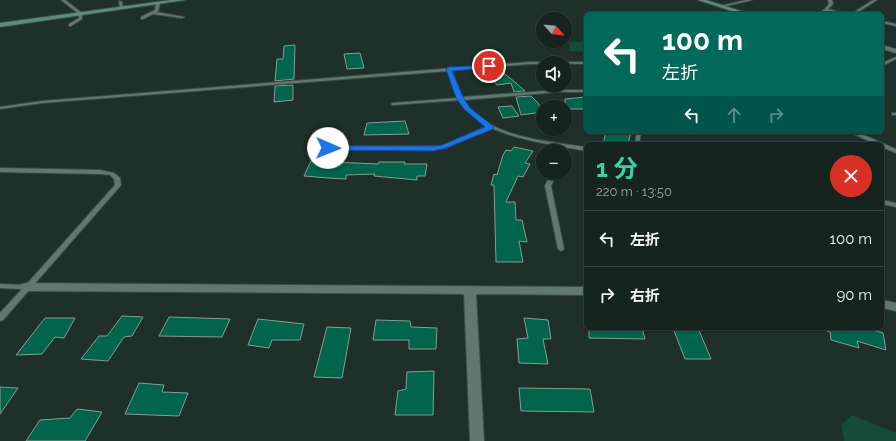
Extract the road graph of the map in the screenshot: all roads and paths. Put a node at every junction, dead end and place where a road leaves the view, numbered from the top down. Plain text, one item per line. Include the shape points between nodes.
1 (63, 0) edge
2 (182, 0) edge
3 (701, 0) edge
4 (735, 0) edge
5 (750, 0) edge
6 (830, 0) edge
7 (875, 0) edge
8 (120, 2) dead end
9 (742, 2) junction
10 (158, 3) junction
11 (722, 6) junction
12 (122, 8) junction
13 (826, 10) junction
14 (741, 12) edge
15 (822, 12) edge
16 (836, 12) edge
17 (856, 12) edge
18 (153, 13) junction
19 (81, 14) junction
20 (182, 17) dead end
21 (142, 18) dead end
22 (884, 22) edge
23 (0, 25) edge
24 (70, 25) dead end
25 (896, 25) edge
26 (884, 47) edge
27 (896, 50) edge
28 (896, 58) edge
29 (536, 63) edge
30 (572, 63) edge
31 (584, 63) edge
32 (884, 64) edge
33 (449, 69) junction
34 (584, 91) edge
35 (460, 98) junction
36 (393, 104) dead end
37 (0, 108) edge
38 (490, 127) junction
39 (856, 134) edge
40 (876, 142) edge
41 (558, 144) edge
42 (884, 145) edge
43 (572, 147) edge
44 (328, 148) dead end
45 (584, 149) edge
46 (896, 151) edge
47 (0, 170) edge
48 (551, 180) edge
49 (884, 202) edge
50 (896, 205) edge
51 (561, 249) dead end
52 (0, 286) edge
53 (26, 287) junction
54 (470, 290) junction
55 (584, 290) edge
56 (884, 304) edge
57 (896, 307) edge
58 (0, 318) edge
59 (477, 441) edge

1 - 19 lane
2 - 10 street
3 - 11 street
4 - 9 lane
5 - 9 lane
6 - 13 lane via 831,4
7 - 17 lane
8 - 12 lane
9 - 11 lane
10 - 12 street
10 - 18 lane via 158,9
11 - 14 street
12 - 19 street
13 - 15 lane
13 - 16 lane
18 - 20 lane
18 - 21 lane
19 - 23 street
19 - 24 lane via 81,18
22 - 25 lane
26 - 27 street
28 - 32 lane
29 - 33 lane
30 - 31 lane
33 - 35 lane
33 - 37 lane via 42,102
34 - 35 lane via 559,90
35 - 36 lane
35 - 38 lane via 468,109
38 - 41 lane via 508,134
38 - 44 lane via 444,147
39 - 40 lane
42 - 46 lane
43 - 45 lane
47 - 53 lane via 100,172 112,174 117,178 118,185 56,257
48 - 51 lane via 548,186
49 - 50 lane
52 - 53 lane
53 - 54 street
53 - 58 lane
54 - 55 street
54 - 59 street
56 - 57 street

